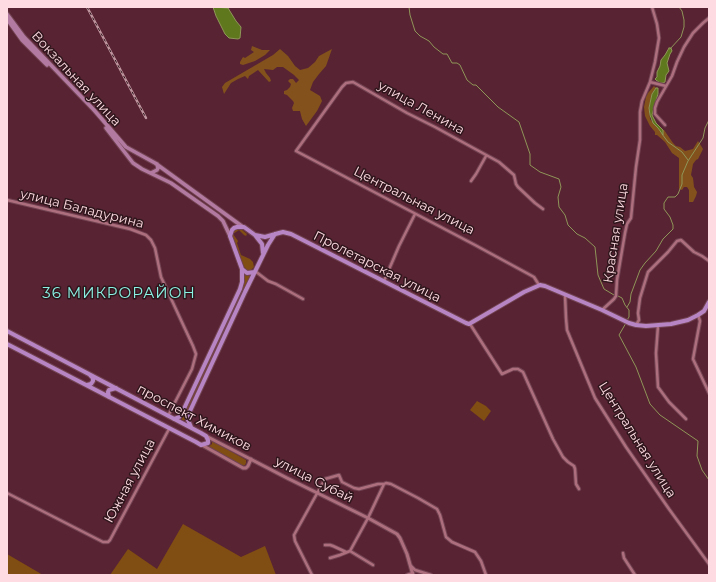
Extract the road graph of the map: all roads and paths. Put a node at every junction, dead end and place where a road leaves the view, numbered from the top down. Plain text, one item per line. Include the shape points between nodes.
1 (652, 7) edge
2 (7, 14) edge
3 (709, 18) edge
4 (7, 19) edge
5 (650, 82) junction
6 (346, 83) joint
7 (666, 86) junction
8 (665, 125) dead end
9 (135, 152) junction
10 (486, 156) junction
11 (130, 160) junction
12 (155, 163) junction
13 (151, 173) junction
14 (471, 181) dead end
15 (7, 200) edge
16 (544, 209) dead end
17 (415, 214) junction
18 (244, 227) junction
19 (275, 234) junction
20 (255, 235) junction
21 (230, 236) junction
22 (263, 253) junction
23 (709, 261) edge
24 (242, 269) junction
25 (255, 271) junction
26 (384, 281) junction
27 (540, 286) junction
28 (565, 294) junction
29 (302, 299) dead end
30 (709, 302) edge
31 (602, 310) junction
32 (698, 315) junction
33 (469, 324) junction
34 (636, 325) junction
35 (658, 326) junction
36 (7, 331) edge
37 (7, 344) edge
38 (213, 345) junction
39 (220, 348) junction
40 (90, 374) junction
41 (85, 384) junction
42 (116, 388) junction
43 (709, 393) edge
44 (109, 397) junction
45 (168, 416) junction
46 (174, 419) junction
47 (686, 420) dead end
48 (191, 428) junction
49 (170, 429) junction
50 (206, 436) junction
51 (201, 445) junction
52 (251, 459) junction
53 (384, 484) junction
54 (579, 489) dead end
55 (7, 493) edge
56 (317, 493) junction
57 (368, 518) junction
58 (325, 545) dead end
59 (350, 551) junction
60 (346, 552) junction
61 (623, 553) dead end
62 (330, 558) dead end
63 (709, 564) edge
64 (373, 565) dead end
65 (411, 566) junction
66 (413, 574) edge
67 (312, 575) edge
68 (407, 575) edge
69 (431, 575) edge
70 (486, 575) edge
71 (635, 575) edge

1 - 5 street, Красная улица via 659,38
2 - 9 main road, Вокзальная улица via 24,37 94,110 121,144
3 - 7 street via 702,23 684,47
4 - 11 main road, Вокзальная улица via 22,40 94,112
5 - 7 street
5 - 31 street, Красная улица via 640,112 634,197 631,218 627,224 616,296
6 - 10 street, улица Ленина via 353,82
6 - 17 street, Центральная улица via 296,151
7 - 8 street via 655,108 656,114
9 - 11 main road via 130,155
9 - 12 main road, Вокзальная улица
10 - 14 street
10 - 16 street, улица Ленина via 499,162 514,175 518,187
11 - 13 main road, Вокзальная улица
12 - 13 main road via 157,170
12 - 18 main road, Вокзальная улица
13 - 21 main road, Вокзальная улица via 171,183 218,216
15 - 45 street, улица Баладурина via 130,229 146,235 151,240 161,277 196,354 192,370
17 - 26 street
17 - 27 street, Центральная улица via 534,277
18 - 20 main road, Вокзальная улица
18 - 21 main road via 234,228
19 - 20 main road, Пролетарская улица via 265,237
19 - 22 main road
19 - 26 main road, Пролетарская улица via 291,234
20 - 22 main road, Вокзальная улица via 262,244
21 - 24 main road, Вокзальная улица
22 - 25 main road
23 - 34 street via 681,240 677,241 648,272 640,298 639,320
24 - 25 main road via 247,273
24 - 38 main road via 240,289
25 - 29 street
25 - 39 main road
26 - 33 main road, Пролетарская улица
27 - 28 main road
27 - 33 main road via 524,292
28 - 31 main road
28 - 63 street, Центральная улица via 567,330 595,398 639,466
30 - 32 main road
31 - 34 main road
32 - 35 main road via 688,320
32 - 43 street via 700,321 693,360
33 - 54 street via 502,374 518,369 523,372 553,439 563,457 574,466
34 - 35 main road
35 - 47 street via 658,387
36 - 40 main road, проспект Химиков
37 - 41 main road, проспект Химиков
38 - 39 main road
38 - 46 main road via 182,413
39 - 48 main road via 190,411 188,420
40 - 41 main road via 92,382 89,385
40 - 42 main road, проспект Химиков
41 - 44 main road, проспект Химиков
42 - 44 main road via 109,390
42 - 45 main road, проспект Химиков
44 - 49 main road, проспект Химиков
45 - 46 main road, проспект Химиков
46 - 48 main road, проспект Химиков
48 - 50 main road, проспект Химиков
49 - 51 main road, проспект Химиков
49 - 55 street, Южная улица via 108,542 103,542
50 - 51 main road via 208,443
50 - 52 street, проспект Химиков
51 - 52 street, проспект Химиков via 243,468 248,466
52 - 56 street, улица Субай
53 - 56 street via 354,488 342,482 339,475 325,479
53 - 57 street
53 - 70 street via 391,484 437,509 446,537 475,552
56 - 57 street, улица Субай
56 - 67 street via 294,535
57 - 59 street
57 - 65 street, улица Субай via 397,534
58 - 60 street
59 - 60 street
59 - 64 street
60 - 62 street
61 - 71 street
65 - 66 street, улица Субай
65 - 69 street via 415,570
66 - 68 street, улица Субай

